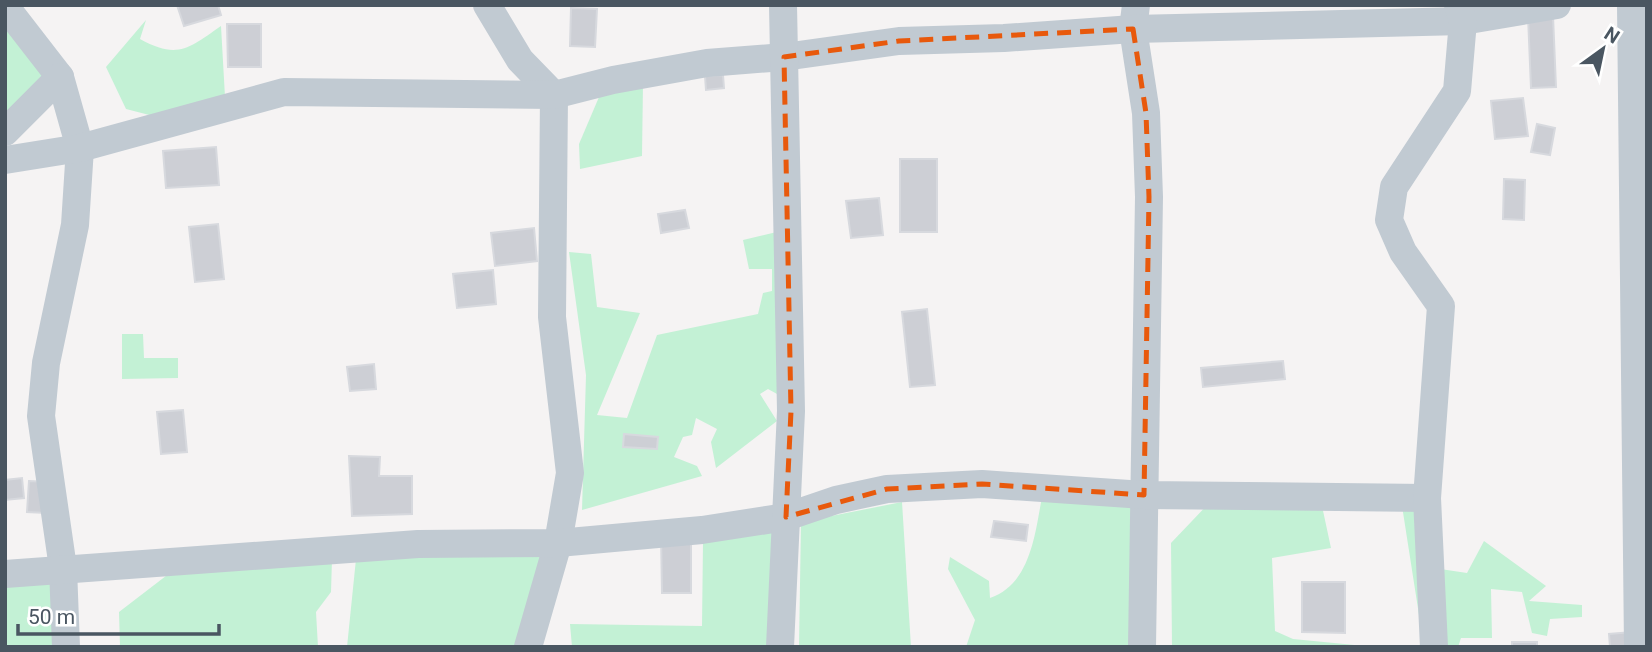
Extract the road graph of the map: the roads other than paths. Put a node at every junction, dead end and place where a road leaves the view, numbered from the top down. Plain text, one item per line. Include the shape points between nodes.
1 (487, 5) edge
2 (783, 5) edge
3 (1557, 5) edge
4 (1631, 5) edge
5 (5, 6) edge
6 (1460, 13) edge
7 (1134, 17) edge
8 (784, 57) junction
9 (60, 77) junction
10 (554, 95) junction
11 (5, 132) edge
12 (80, 148) junction
13 (5, 160) edge
14 (1641, 438) edge
15 (1144, 495) junction
16 (1427, 498) junction
17 (786, 517) junction
18 (558, 543) junction
19 (63, 568) junction
20 (5, 574) edge
21 (66, 647) edge
22 (528, 647) edge
23 (780, 647) edge
24 (1142, 647) edge
25 (1434, 647) edge
26 (1638, 647) edge

1 - 10 street via 520,60
2 - 8 street
3 - 6 street
4 - 14 street
5 - 9 street
6 - 7 street
6 - 16 street via 1457,91 1394,187 1389,220 1403,252 1441,306
7 - 8 street via 1004,38 899,41
7 - 15 street via 1146,113 1149,197
8 - 10 street via 706,63
8 - 17 street via 791,411
9 - 11 street
9 - 12 street
10 - 12 street via 284,92
10 - 18 street via 552,317 570,473
12 - 13 street
12 - 19 street via 75,225 46,363 41,416
14 - 26 street
15 - 16 street
15 - 17 street via 982,484 887,489
15 - 24 street
16 - 25 street
17 - 18 street
17 - 23 street
18 - 19 street via 418,544
18 - 22 street
19 - 20 street
19 - 21 street

